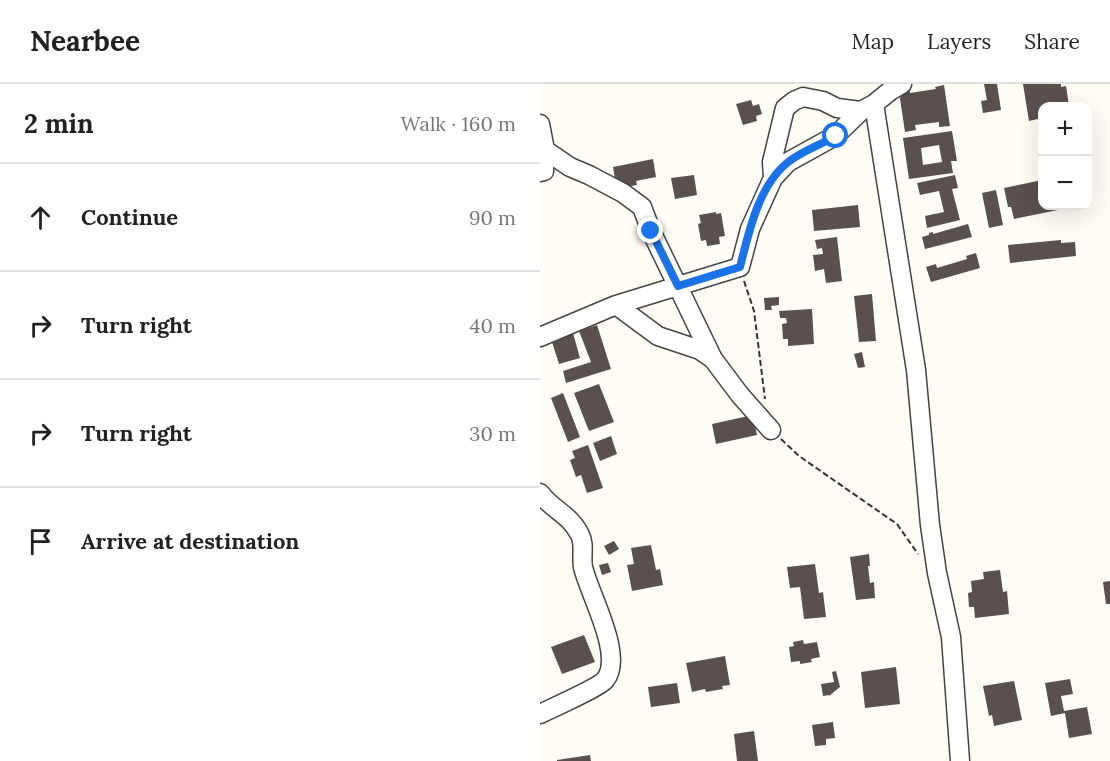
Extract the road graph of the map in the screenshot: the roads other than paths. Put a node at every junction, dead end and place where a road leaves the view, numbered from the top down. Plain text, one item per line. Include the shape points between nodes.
1 (902, 84) edge
2 (805, 91) edge
3 (867, 107) junction
4 (540, 124) edge
5 (545, 150) junction
6 (540, 172) edge
7 (773, 178) junction
8 (678, 286) junction
9 (616, 305) junction
10 (540, 337) edge
11 (713, 359) junction
12 (771, 429) road end
13 (540, 493) edge
14 (540, 714) edge
15 (960, 761) edge

1 - 3 street
2 - 3 street via 837,108
2 - 7 street via 785,108 772,162
3 - 7 street via 836,136 788,162
3 - 15 street via 916,370 930,525 951,637
4 - 5 street
5 - 6 street via 544,171
5 - 8 street via 642,207
7 - 8 street via 750,229 740,267
8 - 9 street
8 - 11 street
9 - 10 street
9 - 11 street via 658,336 700,350
11 - 12 street
13 - 14 street via 569,517 581,537 583,566 609,643 612,665 604,681

